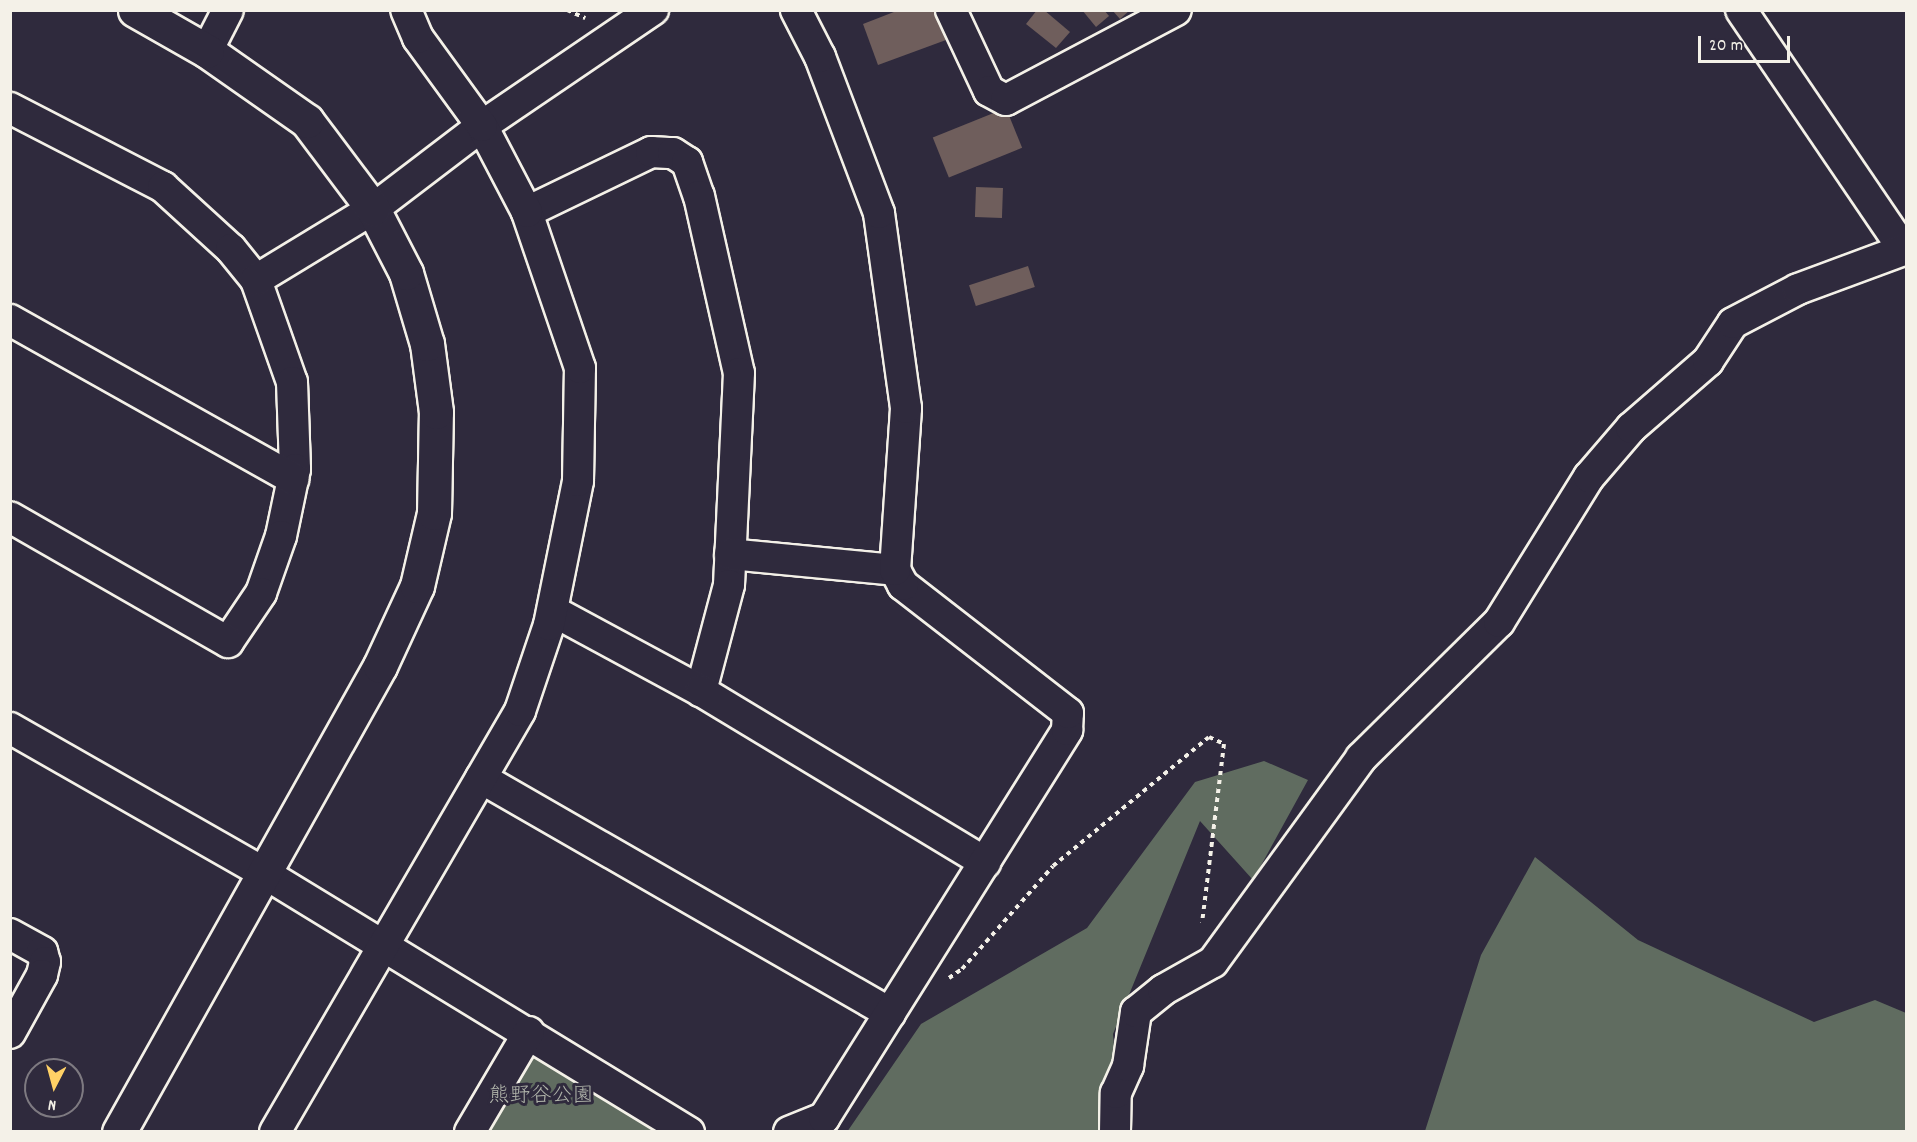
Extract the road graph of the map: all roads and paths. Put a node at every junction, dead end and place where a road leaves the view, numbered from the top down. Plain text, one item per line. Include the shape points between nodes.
1 (135, 10) edge
2 (228, 10) edge
3 (406, 10) edge
4 (567, 10) edge
5 (653, 10) edge
6 (796, 10) edge
7 (951, 10) edge
8 (1176, 10) edge
9 (1741, 10) edge
10 (589, 20) dead end
11 (207, 51) junction
12 (10, 108) edge
13 (483, 126) junction
14 (373, 209) junction
15 (527, 212) junction
16 (1905, 250) edge
17 (256, 280) junction
18 (10, 320) edge
19 (293, 479) junction
20 (10, 517) edge
21 (730, 554) junction
22 (895, 570) junction
23 (553, 611) junction
24 (701, 691) junction
25 (10, 728) edge
26 (481, 778) junction
27 (985, 862) junction
28 (264, 873) junction
29 (1201, 930) dead end
30 (10, 934) edge
31 (382, 945) junction
32 (913, 977) junction
33 (890, 1013) junction
34 (529, 1032) junction
35 (10, 1033) edge
36 (119, 1131) edge
37 (275, 1131) edge
38 (470, 1131) edge
39 (689, 1131) edge
40 (789, 1131) edge
41 (1115, 1131) edge

1 - 11 street
2 - 11 street
3 - 13 street via 418,38
4 - 10 path
5 - 13 street
6 - 22 street via 820,57 879,213 906,408
7 - 8 street via 989,91 1006,100
9 - 16 street
11 - 14 street via 306,122
12 - 17 street via 163,187 231,249
13 - 14 street
13 - 15 street
14 - 17 street
14 - 28 street via 405,273 427,344 436,412 434,513 417,586 380,666
15 - 21 street via 651,152 673,153 687,162 699,196 739,373
15 - 23 street via 580,368 578,481
16 - 41 street via 1798,289 1733,323 1708,361 1631,428 1589,477 1499,622 1361,758 1213,962 1163,990 1136,1012 1128,1066 1116,1093
17 - 19 street via 292,382
18 - 19 street
19 - 20 street via 281,536 261,593 228,642
21 - 22 street
21 - 24 street via 729,585
22 - 27 street via 903,585 1068,713 1067,730
23 - 24 street
23 - 26 street via 520,711
24 - 27 street
25 - 28 street
26 - 31 street
26 - 33 street
27 - 32 street
28 - 31 street
28 - 36 street
29 - 32 path via 1224,744 1209,736 1053,866 962,969 948,978
30 - 35 street via 42,952 45,962 42,975
31 - 34 street
31 - 37 street
32 - 33 street
33 - 40 street via 824,1118
34 - 38 street
34 - 39 street

